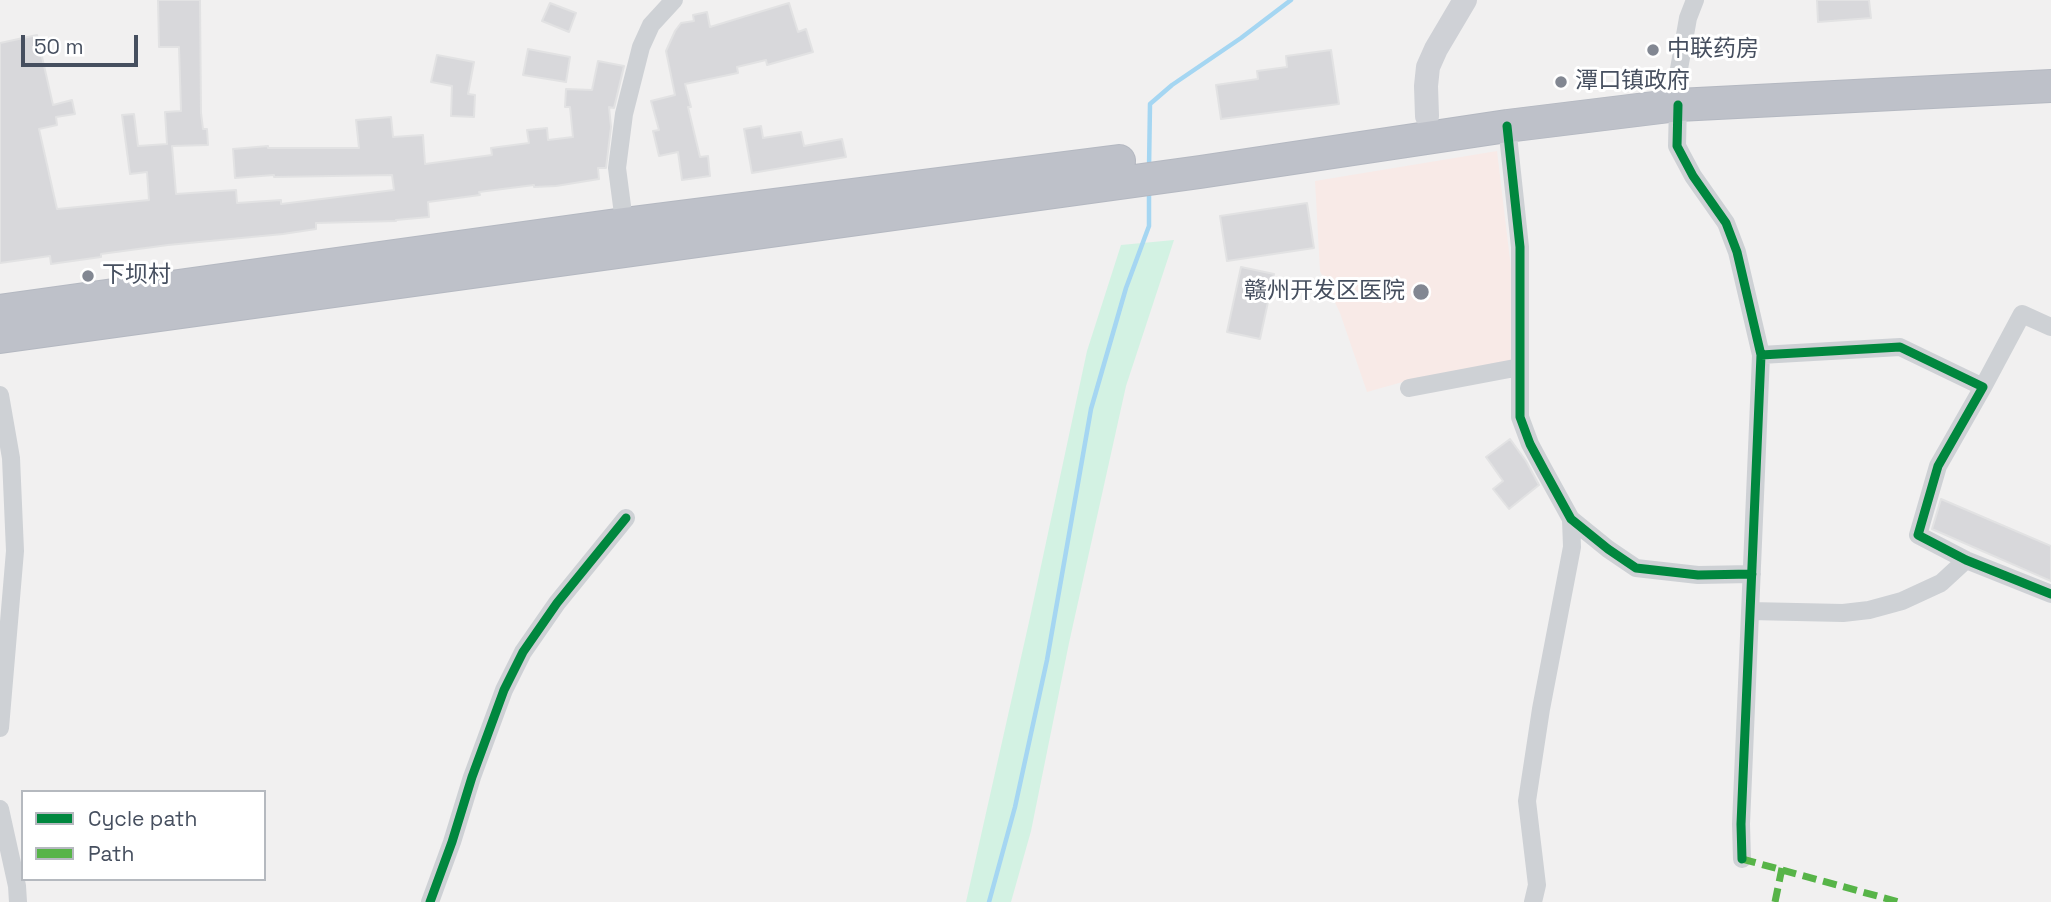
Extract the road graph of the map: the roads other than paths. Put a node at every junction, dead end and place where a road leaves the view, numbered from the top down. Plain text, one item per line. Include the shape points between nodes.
1 (674, 0) edge
2 (1465, 0) edge
3 (1695, 0) edge
4 (2051, 71) edge
5 (2051, 86) edge
6 (1677, 96) junction
7 (1427, 116) junction
8 (1507, 126) junction
9 (1211, 160) junction
10 (627, 237) junction
11 (0, 311) edge
12 (2051, 327) edge
13 (0, 337) edge
14 (1761, 355) junction
15 (1520, 367) junction
16 (1983, 387) junction
17 (1409, 388) dead end
18 (0, 395) edge
19 (625, 517) dead end
20 (1571, 519) junction
21 (1966, 560) junction
22 (1752, 574) junction
23 (2051, 594) edge
24 (1750, 611) junction
25 (0, 728) edge
26 (0, 810) edge
27 (1742, 859) dead end
28 (18, 902) edge
29 (430, 902) edge
30 (1533, 902) edge

1 - 10 street via 652,25 641,47 624,114 617,168
2 - 7 street via 1428,67
3 - 6 street via 1688,18
4 - 6 highway
5 - 6 highway
6 - 7 highway via 1507,104
6 - 8 highway
6 - 14 street via 1677,146 1726,223
7 - 9 highway
8 - 9 highway
8 - 15 street via 1520,247
9 - 10 highway
10 - 11 highway
10 - 13 highway
12 - 16 street via 2022,314
14 - 16 street via 1900,347
14 - 22 street
15 - 17 street
15 - 20 street via 1523,426
16 - 21 street via 1938,466 1918,535
18 - 25 street via 11,458 15,551
19 - 29 street via 523,652 504,690
20 - 22 street via 1636,568 1698,575
20 - 30 street via 1572,547 1527,801 1537,885
21 - 23 street
21 - 24 street via 1941,583 1869,610
22 - 24 street
24 - 27 street
26 - 28 street

